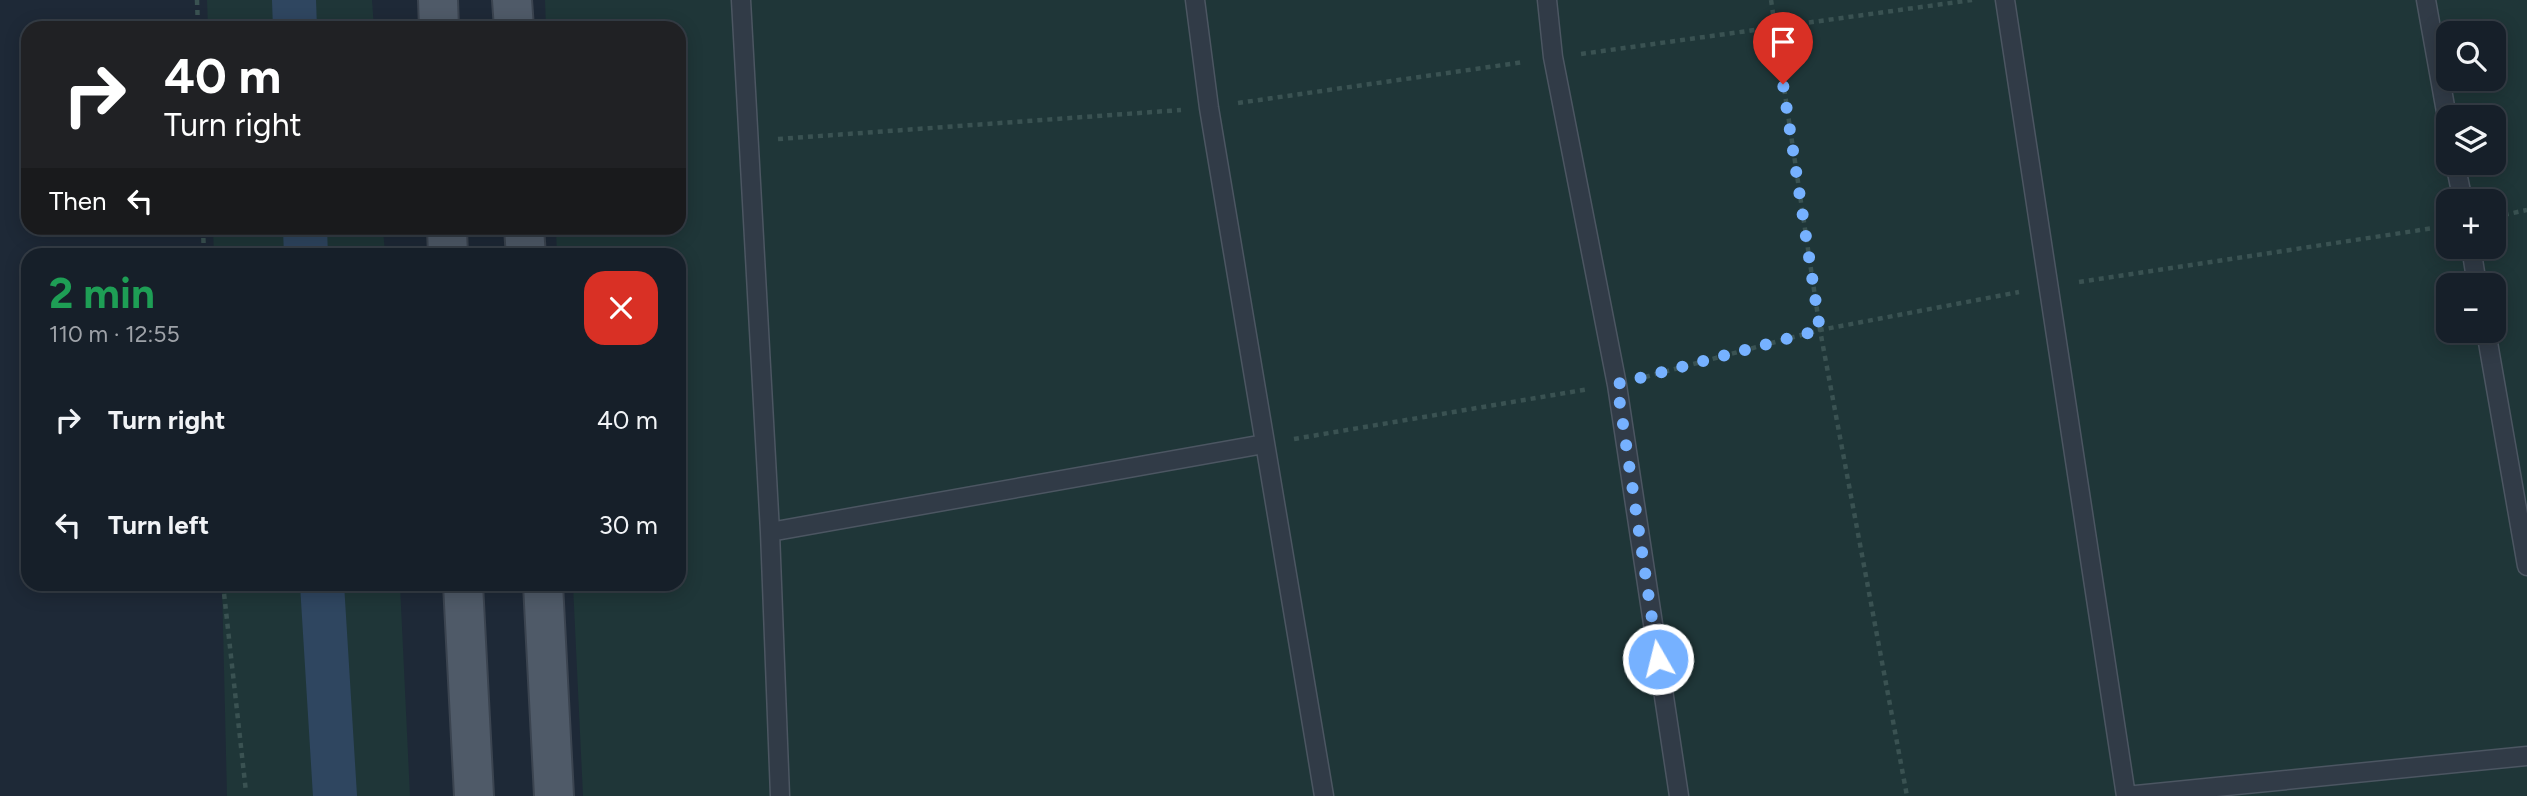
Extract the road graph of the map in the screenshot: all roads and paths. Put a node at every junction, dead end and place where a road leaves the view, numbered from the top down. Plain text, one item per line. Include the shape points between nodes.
1 (197, 0) edge
2 (438, 0) edge
3 (512, 0) edge
4 (741, 0) edge
5 (1195, 0) edge
6 (1547, 0) edge
7 (1771, 0) edge
8 (1972, 0) edge
9 (2005, 0) edge
10 (2426, 0) edge
11 (198, 21) edge
12 (439, 21) edge
13 (514, 21) edge
14 (1774, 29) junction
15 (1553, 57) junction
16 (2445, 105) edge
17 (1209, 108) junction
18 (750, 142) junction
19 (2527, 210) edge
20 (2506, 214) edge
21 (2436, 228) edge
22 (2046, 287) junction
23 (1820, 330) junction
24 (2488, 343) edge
25 (1617, 384) junction
26 (1264, 444) junction
27 (770, 532) junction
28 (2527, 566) edge
29 (224, 591) edge
30 (463, 591) edge
31 (543, 591) edge
32 (2527, 756) edge
33 (246, 792) dead end
34 (474, 796) edge
35 (554, 796) edge
36 (780, 796) edge
37 (1324, 796) edge
38 (1679, 796) edge
39 (1907, 796) edge

1 - 11 path
2 - 12 main road
3 - 13 main road
4 - 18 lane
5 - 17 lane
6 - 15 lane
7 - 14 path
8 - 14 path
9 - 22 lane
10 - 16 lane
14 - 15 path
14 - 23 path
15 - 17 path
15 - 25 lane
17 - 18 path
17 - 26 lane
18 - 27 lane
19 - 20 path
21 - 22 path
22 - 23 path
22 - 32 lane via 2126,796
23 - 25 path
23 - 39 path
24 - 28 lane
25 - 26 path
25 - 38 lane
26 - 27 lane
26 - 37 lane
27 - 36 lane
29 - 33 path
30 - 34 main road
31 - 35 main road

